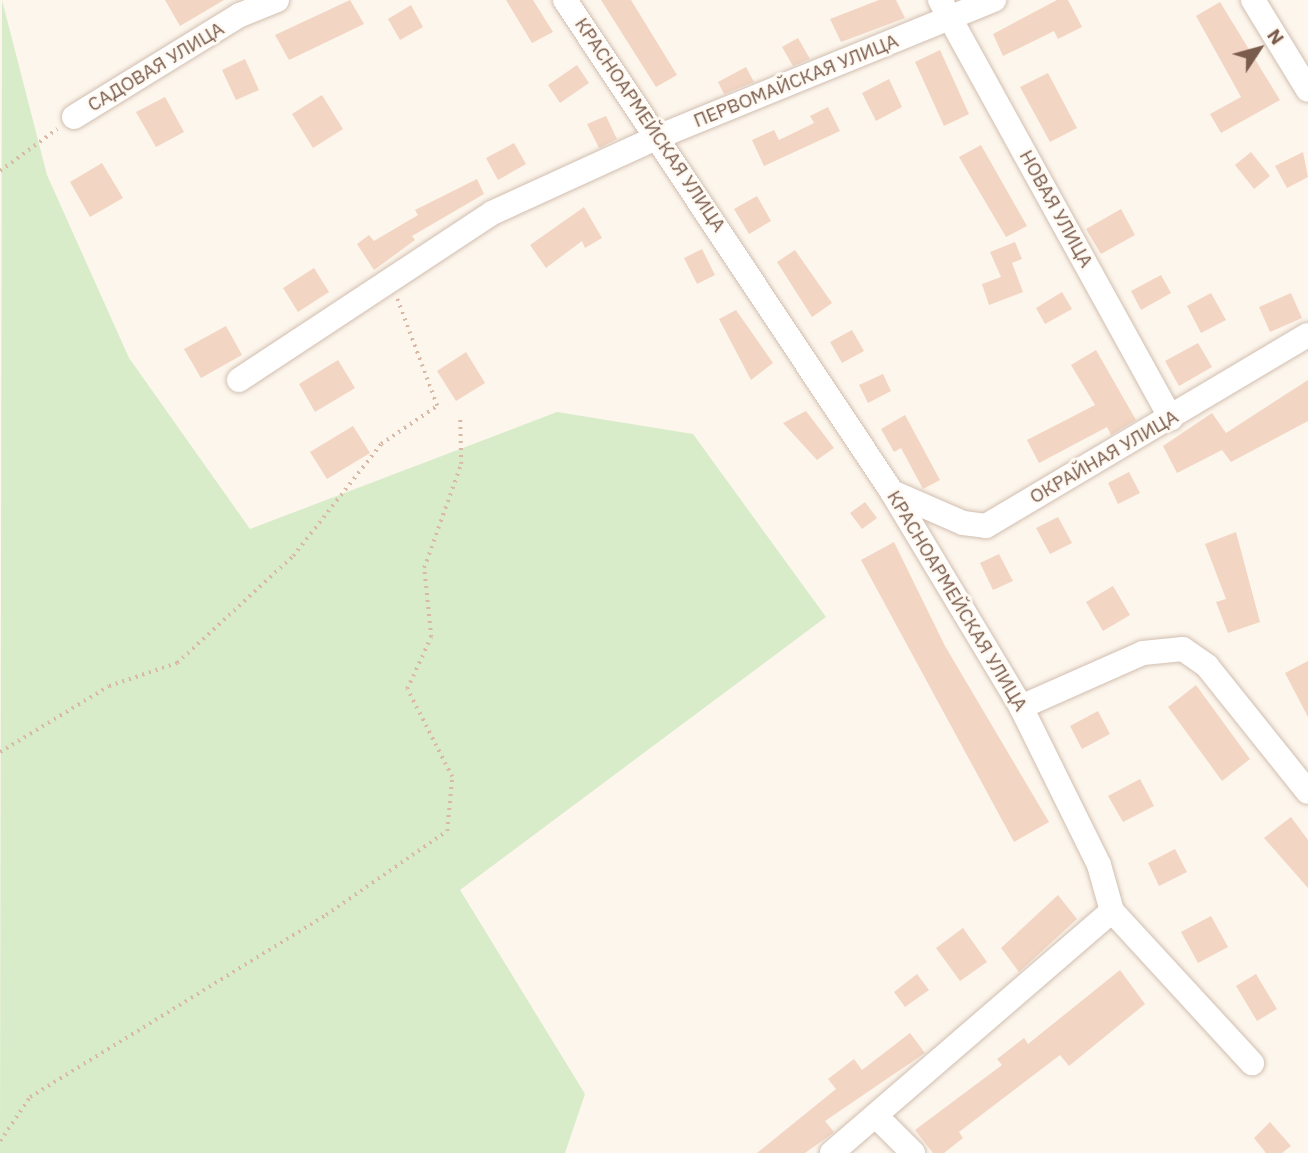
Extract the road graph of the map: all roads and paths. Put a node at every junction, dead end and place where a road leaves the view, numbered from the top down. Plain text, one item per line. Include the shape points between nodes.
1 (277, 0) edge
2 (565, 0) edge
3 (994, 0) edge
4 (1253, 0) edge
5 (237, 8) edge
6 (946, 9) edge
7 (1308, 90) edge
8 (74, 117) joint
9 (660, 135) junction
10 (0, 171) edge
11 (391, 284) junction
12 (1308, 335) edge
13 (240, 380) dead end
14 (460, 419) dead end
15 (1171, 419) junction
16 (892, 492) junction
17 (1021, 707) junction
18 (0, 752) edge
19 (1308, 792) edge
20 (1112, 911) junction
21 (1252, 1063) dead end
22 (877, 1117) junction
23 (0, 1141) edge
24 (832, 1153) edge
25 (913, 1153) edge

1 - 5 street, САДОВАЯ УЛИЦА
2 - 9 street, КРАСНОАРМЕЙСКАЯ УЛИЦА
3 - 6 street, ПЕРВОМАЙСКАЯ УЛИЦА
4 - 7 street
5 - 8 street, САДОВАЯ УЛИЦА
6 - 9 street, ПЕРВОМАЙСКАЯ УЛИЦА
6 - 15 street, НОВАЯ УЛИЦА
8 - 10 path
9 - 11 street, ПЕРВОМАЙСКАЯ УЛИЦА via 492,213
9 - 16 street, КРАСНОАРМЕЙСКАЯ УЛИЦА
11 - 13 street, ПЕРВОМАЙСКАЯ УЛИЦА
11 - 18 path via 437,406 381,444 292,556 177,663 108,686
12 - 15 street, ОКРАЙНАЯ УЛИЦА
14 - 23 path via 461,464 424,568 431,637 407,689 452,777 447,831 326,915 30,1097
15 - 16 street, ОКРАЙНАЯ УЛИЦА via 986,526 963,523
16 - 17 street, КРАСНОАРМЕЙСКАЯ УЛИЦА
17 - 19 street via 1143,653 1183,649 1207,666
17 - 20 street, КРАСНОАРМЕЙСКАЯ УЛИЦА via 1099,865
20 - 21 street
20 - 22 street
22 - 24 street
22 - 25 street

